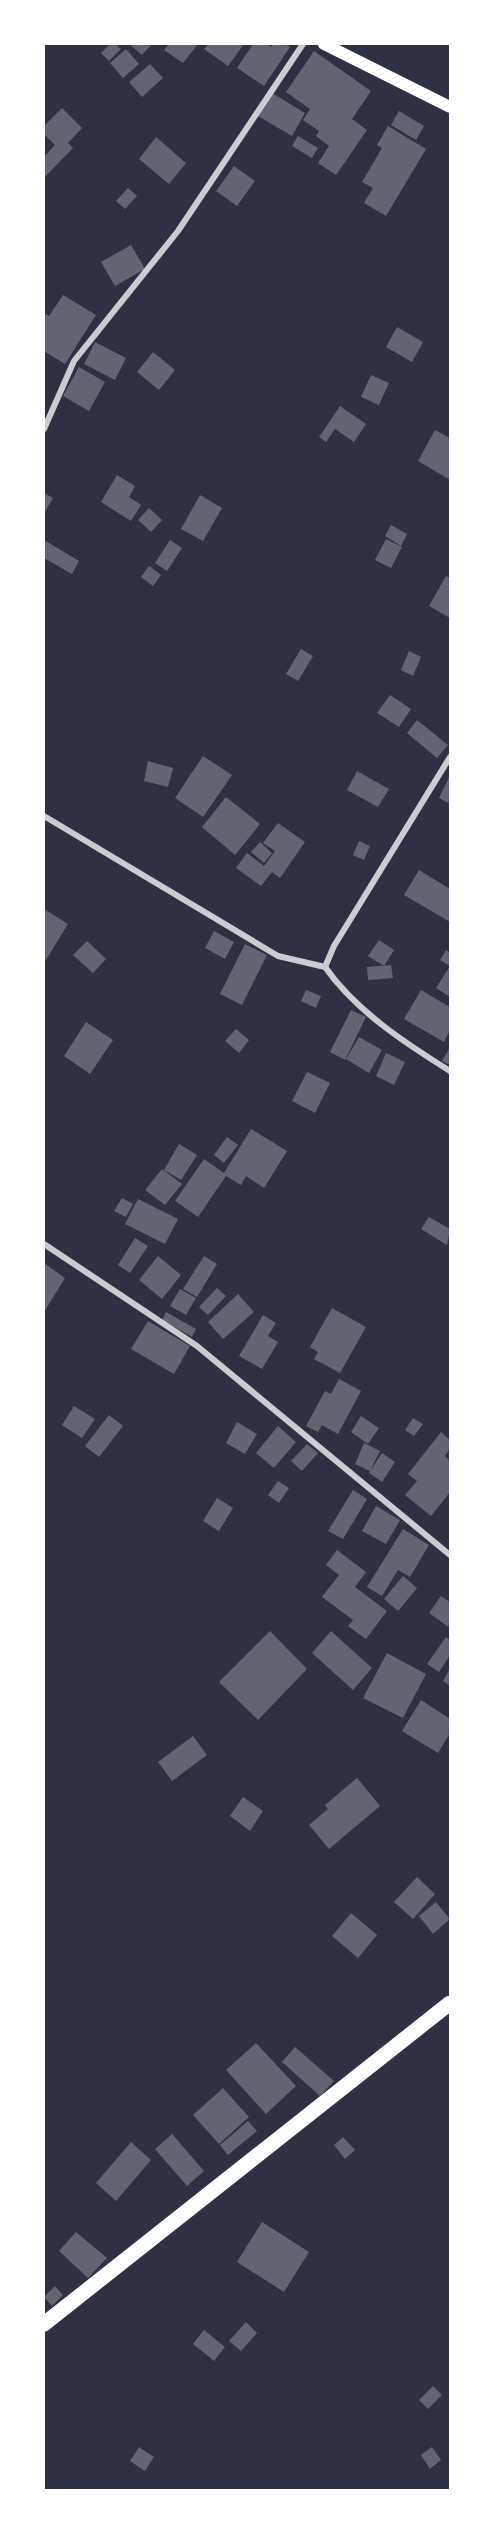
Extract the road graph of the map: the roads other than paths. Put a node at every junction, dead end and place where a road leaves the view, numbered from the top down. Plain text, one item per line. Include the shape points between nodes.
1 (303, 44) edge
2 (324, 44) edge
3 (450, 107) edge
4 (44, 429) edge
5 (450, 757) edge
6 (44, 816) edge
7 (325, 967) junction
8 (450, 1071) edge
9 (44, 1244) edge
10 (450, 1555) edge
11 (450, 2003) edge
12 (44, 2324) edge

1 - 4 street via 178,231 74,361
2 - 3 main road
5 - 7 street via 334,946
6 - 7 street via 278,956
7 - 8 street via 336,984 401,1041
9 - 10 street via 196,1346
11 - 12 main road

